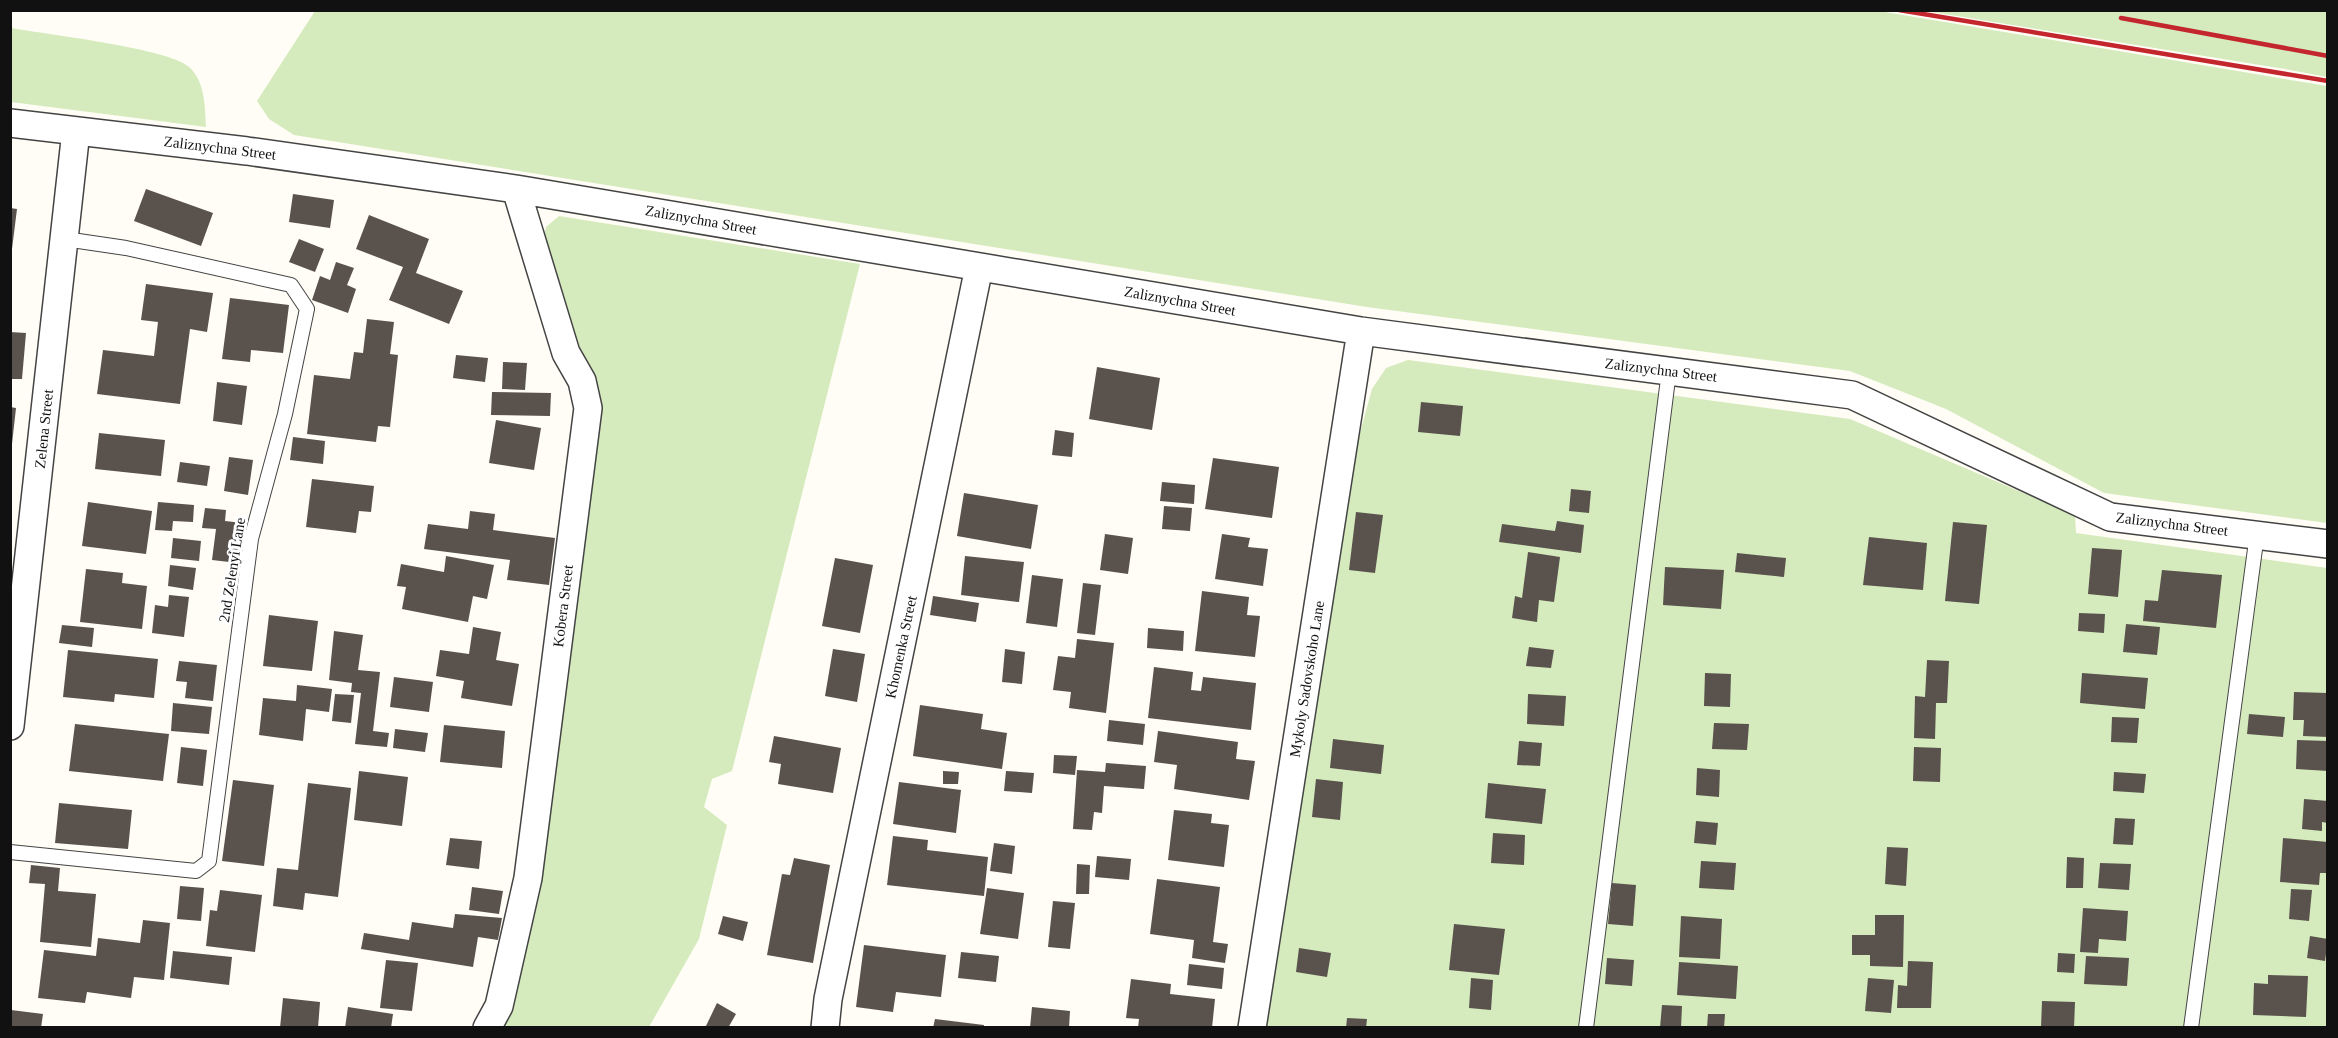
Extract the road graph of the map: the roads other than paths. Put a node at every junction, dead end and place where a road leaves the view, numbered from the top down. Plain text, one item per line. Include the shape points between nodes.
1 (10, 123) edge
2 (76, 131) junction
3 (516, 189) junction
4 (65, 239) junction
5 (979, 267) junction
6 (1361, 331) junction
7 (1670, 371) junction
8 (2257, 534) junction
9 (2328, 544) edge
10 (10, 726) edge
11 (10, 852) edge
12 (487, 1028) edge
13 (825, 1028) edge
14 (1252, 1028) edge
15 (1586, 1028) edge
16 (2191, 1028) edge

1 - 2 street, Zaliznychna Street
2 - 3 street, Zaliznychna Street
2 - 4 street, Zelena Street
3 - 5 street, Zaliznychna Street
3 - 12 street, Kobera Street via 566,353 582,381 588,408 528,878 499,1006
4 - 10 street, Zelena Street
4 - 11 lane, 2nd Zelenyi Lane via 126,248 291,285 307,309 285,414 251,539 209,861 196,871
5 - 6 street, Zaliznychna Street
5 - 13 street, Khomenka Street
6 - 7 street, Zaliznychna Street
6 - 14 street, Mykoly Sadovskoho Lane
7 - 8 street, Zaliznychna Street via 1852,395 2110,517
7 - 15 lane
8 - 9 street, Zaliznychna Street
8 - 16 lane

